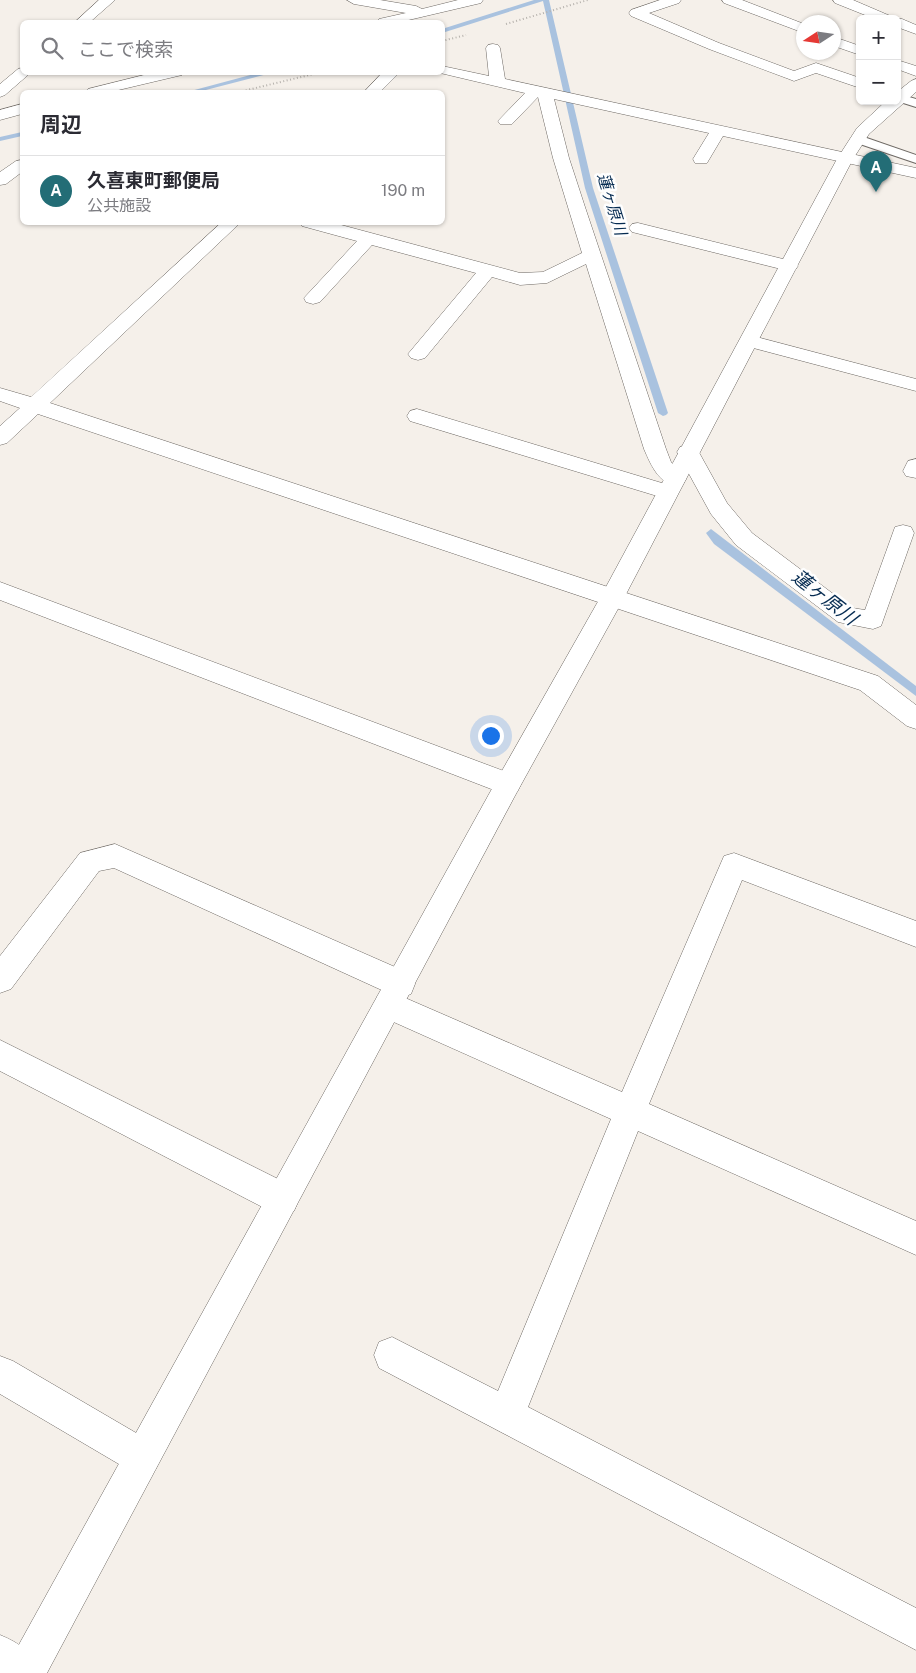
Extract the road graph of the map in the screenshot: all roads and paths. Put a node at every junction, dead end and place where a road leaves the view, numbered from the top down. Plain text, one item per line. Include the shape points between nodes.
1 (108, 0) edge
2 (354, 0) edge
3 (476, 0) edge
4 (588, 0) edge
5 (674, 0) edge
6 (729, 0) edge
7 (840, 0) edge
8 (459, 2) edge
9 (424, 12) junction
10 (537, 15) dead end
11 (878, 15) edge
12 (84, 20) edge
13 (392, 20) edge
14 (901, 24) edge
15 (796, 26) edge
16 (916, 30) edge
17 (841, 44) edge
18 (493, 48) dead end
19 (856, 49) edge
20 (901, 65) edge
21 (445, 71) edge
22 (916, 71) edge
23 (20, 75) edge
24 (164, 75) edge
25 (310, 75) edge
26 (390, 75) edge
27 (498, 82) junction
28 (856, 82) edge
29 (916, 84) edge
30 (101, 90) edge
31 (247, 90) edge
32 (374, 90) edge
33 (0, 92) edge
34 (545, 93) junction
35 (901, 96) edge
36 (901, 100) edge
37 (916, 104) edge
38 (891, 105) edge
39 (20, 110) edge
40 (0, 115) edge
41 (506, 121) dead end
42 (718, 131) junction
43 (852, 149) junction
44 (912, 158) edge
45 (700, 160) dead end
46 (20, 166) edge
47 (894, 169) junction
48 (916, 173) edge
49 (0, 180) edge
50 (230, 225) edge
51 (319, 225) edge
52 (638, 228) dead end
53 (368, 239) junction
54 (593, 256) junction
55 (788, 266) junction
56 (487, 271) junction
57 (312, 298) dead end
58 (749, 341) junction
59 (418, 354) dead end
60 (916, 386) edge
61 (0, 394) edge
62 (36, 406) junction
63 (417, 416) dead end
64 (0, 438) edge
65 (688, 452) junction
66 (671, 485) junction
67 (903, 533) dead end
68 (0, 591) edge
69 (612, 598) junction
70 (916, 719) edge
71 (508, 784) junction
72 (916, 934) edge
73 (0, 979) edge
74 (395, 995) junction
75 (0, 1055) edge
76 (630, 1111) junction
77 (282, 1199) junction
78 (916, 1238) edge
79 (392, 1355) dead end
80 (0, 1374) edge
81 (507, 1414) junction
82 (142, 1457) junction
83 (916, 1630) edge
84 (0, 1655) edge
85 (23, 1673) edge

1 - 12 street
2 - 9 street
3 - 8 street
4 - 10 path
5 - 28 street via 636,13 794,76 816,68
6 - 15 street
7 - 11 street
8 - 9 street
9 - 13 street
14 - 16 street
17 - 19 street
18 - 27 street
20 - 22 street
21 - 27 street
23 - 33 street
24 - 30 street
25 - 31 path
26 - 32 street
27 - 34 street
29 - 35 street
34 - 41 street
34 - 42 street
34 - 54 street via 561,158
36 - 37 lane
38 - 43 street via 863,131
39 - 40 street
42 - 43 street
42 - 45 street
43 - 44 lane
43 - 47 street
43 - 55 street
44 - 47 lane
46 - 49 street
47 - 48 street
50 - 62 street
51 - 53 street
52 - 55 street
53 - 56 street
53 - 57 street
54 - 56 street via 547,277 520,279
54 - 66 street via 655,449
55 - 58 street
56 - 59 street
58 - 60 street
58 - 65 street
61 - 62 street
62 - 64 street
62 - 69 street
63 - 66 street
65 - 66 street
65 - 67 street via 731,527 846,616 873,620
66 - 69 street
68 - 71 street
69 - 70 street via 869,683
69 - 71 street
71 - 74 street
72 - 76 street via 734,866
73 - 74 street via 90,861 115,856
74 - 76 street
74 - 77 street
75 - 77 street
76 - 78 street
76 - 81 street
77 - 82 street
79 - 81 street
80 - 82 street
81 - 83 street
82 - 85 street
84 - 85 street

